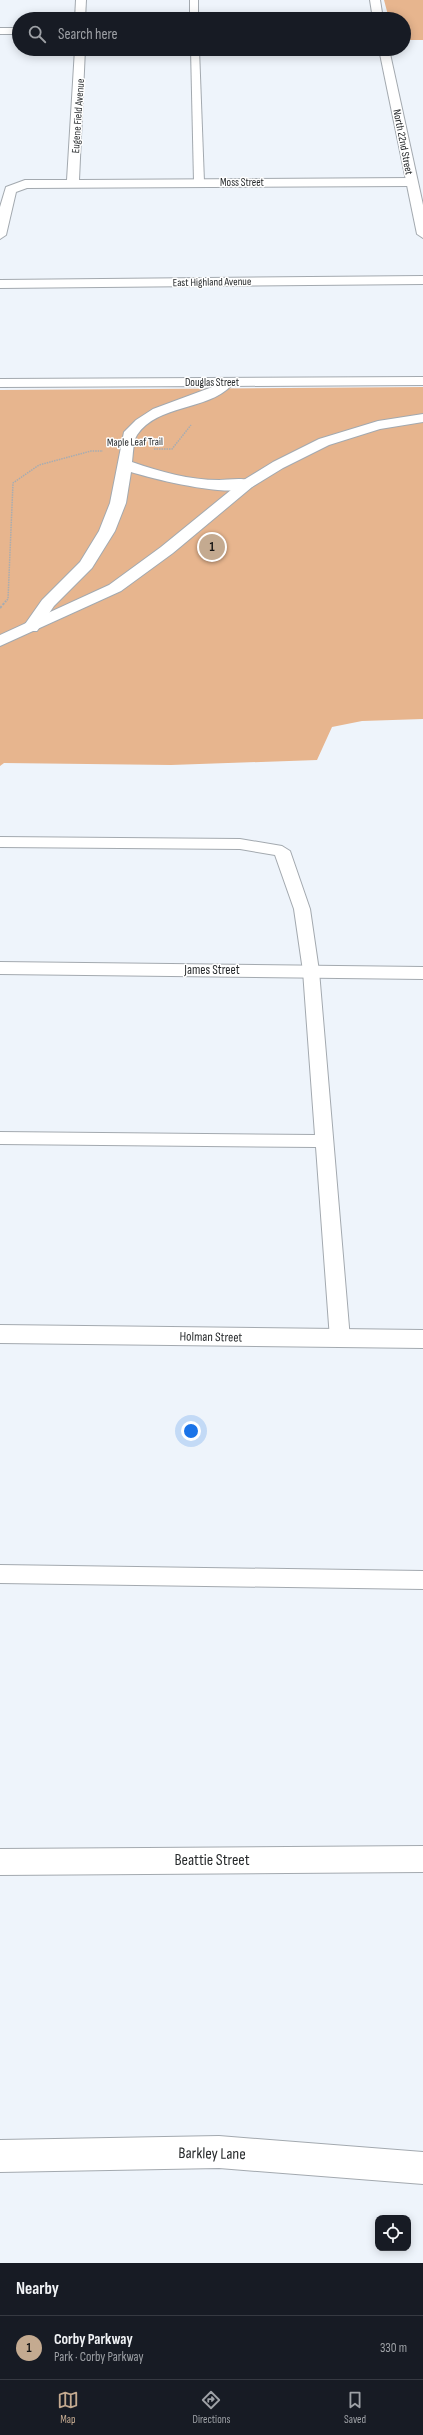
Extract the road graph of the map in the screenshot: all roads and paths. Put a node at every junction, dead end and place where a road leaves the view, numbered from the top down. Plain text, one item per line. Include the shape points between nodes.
1 (81, 0) edge
2 (194, 0) edge
3 (375, 0) edge
4 (80, 12) edge
5 (194, 12) edge
6 (377, 12) edge
7 (0, 31) edge
8 (12, 31) edge
9 (80, 56) edge
10 (194, 56) edge
11 (385, 56) edge
12 (73, 182) junction
13 (199, 182) junction
14 (411, 182) junction
15 (423, 234) edge
16 (0, 235) edge
17 (423, 280) edge
18 (0, 284) edge
19 (423, 381) edge
20 (227, 382) junction
21 (0, 383) edge
22 (423, 418) edge
23 (195, 421) dead end
24 (126, 450) junction
25 (125, 465) junction
26 (247, 484) junction
27 (0, 608) edge
28 (31, 627) junction
29 (0, 641) edge
30 (0, 842) edge
31 (0, 968) edge
32 (311, 971) junction
33 (423, 973) edge
34 (0, 1138) edge
35 (324, 1141) junction
36 (0, 1334) edge
37 (340, 1339) junction
38 (423, 1339) edge
39 (0, 1574) edge
40 (423, 1580) edge
41 (423, 1859) edge
42 (0, 1862) edge
43 (0, 2156) edge
44 (423, 2168) edge

1 - 4 street
2 - 5 lane
3 - 6 street
7 - 8 street
9 - 12 street, Eugene Field Avenue
10 - 13 lane
11 - 14 street, North 22nd Street
12 - 13 street, Moss Street
12 - 16 street, Moss Street via 25,184 10,190
13 - 14 street, Moss Street
14 - 15 street, North 22nd Street
17 - 18 street, East Highland Avenue
19 - 20 street, Douglas Street
20 - 21 street, Douglas Street
20 - 24 street via 218,391 158,412 141,423 129,435
22 - 26 street via 378,425 324,442
23 - 24 path, Maple Leaf Trail via 172,449
24 - 25 street
24 - 27 path, Maple Leaf Trail via 91,451 39,465 13,483 8,599
25 - 26 street via 188,483 214,486
25 - 28 street via 118,502 107,531 86,565 48,603
26 - 28 street via 168,550 115,588
28 - 29 street
30 - 32 lane via 240,844 282,851 302,909
31 - 32 street, James Street
32 - 33 street, James Street
32 - 35 lane
34 - 35 lane
35 - 37 lane
36 - 37 street, Holman Street
37 - 38 street, Holman Street
39 - 40 lane
41 - 42 street, Beattie Street
43 - 44 street, Barkley Lane via 219,2152

